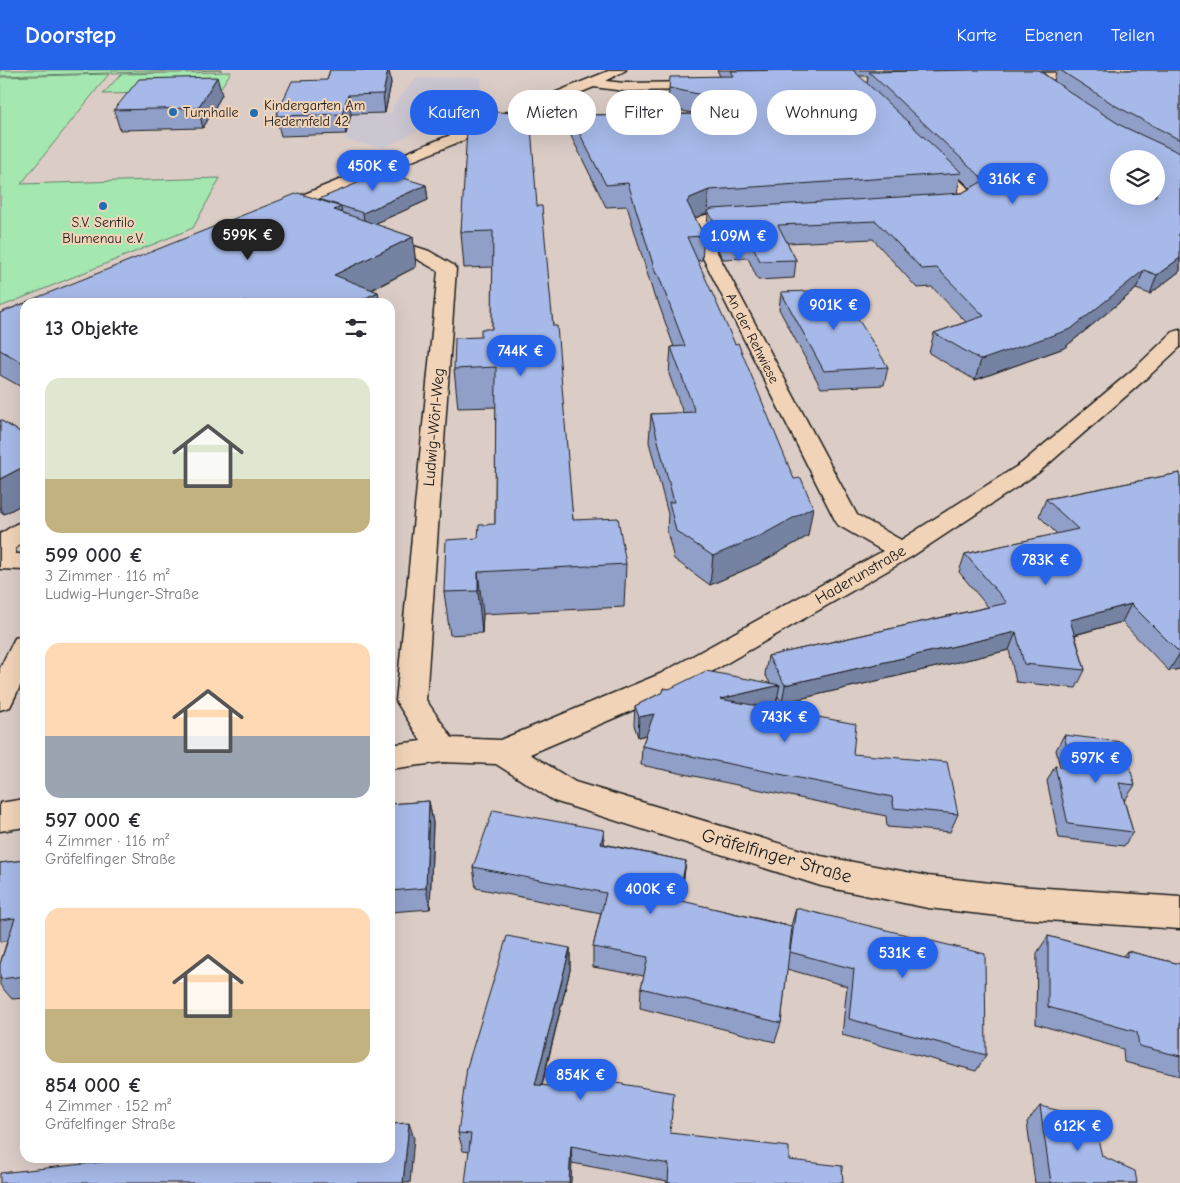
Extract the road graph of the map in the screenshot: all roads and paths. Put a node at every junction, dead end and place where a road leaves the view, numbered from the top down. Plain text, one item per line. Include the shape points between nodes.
1 (620, 70) edge
2 (1106, 75) edge
3 (1035, 77) junction
4 (996, 78) edge
5 (593, 83) junction
6 (722, 85) edge
7 (1053, 91) edge
8 (920, 149) edge
9 (918, 206) edge
10 (284, 208) junction
11 (264, 216) edge
12 (765, 216) edge
13 (310, 217) edge
14 (362, 234) edge
15 (1180, 336) edge
16 (20, 532) edge
17 (902, 551) junction
18 (20, 562) edge
19 (20, 656) edge
20 (0, 700) edge
21 (443, 750) junction
22 (502, 752) junction
23 (395, 757) edge
24 (20, 814) edge
25 (0, 817) edge
26 (1180, 913) edge

1 - 5 street
2 - 3 street
3 - 4 street
3 - 7 street
5 - 6 street via 624,87
5 - 10 street
8 - 9 street via 969,197 957,203
10 - 11 street
10 - 13 street
12 - 17 street, An der Rehwiese via 707,220 696,226 847,520
14 - 21 street, Ludwig-Wörl-Weg via 423,255 448,269 412,701
15 - 17 street, Haderunstraße via 1030,468
16 - 18 street via 9,539 2,549 5,562
17 - 22 street, Haderunstraße via 670,682
19 - 20 street
21 - 22 street
21 - 23 street
22 - 26 street, Gräfelfinger Straße via 565,792 821,871 928,892 1017,902
24 - 25 street

